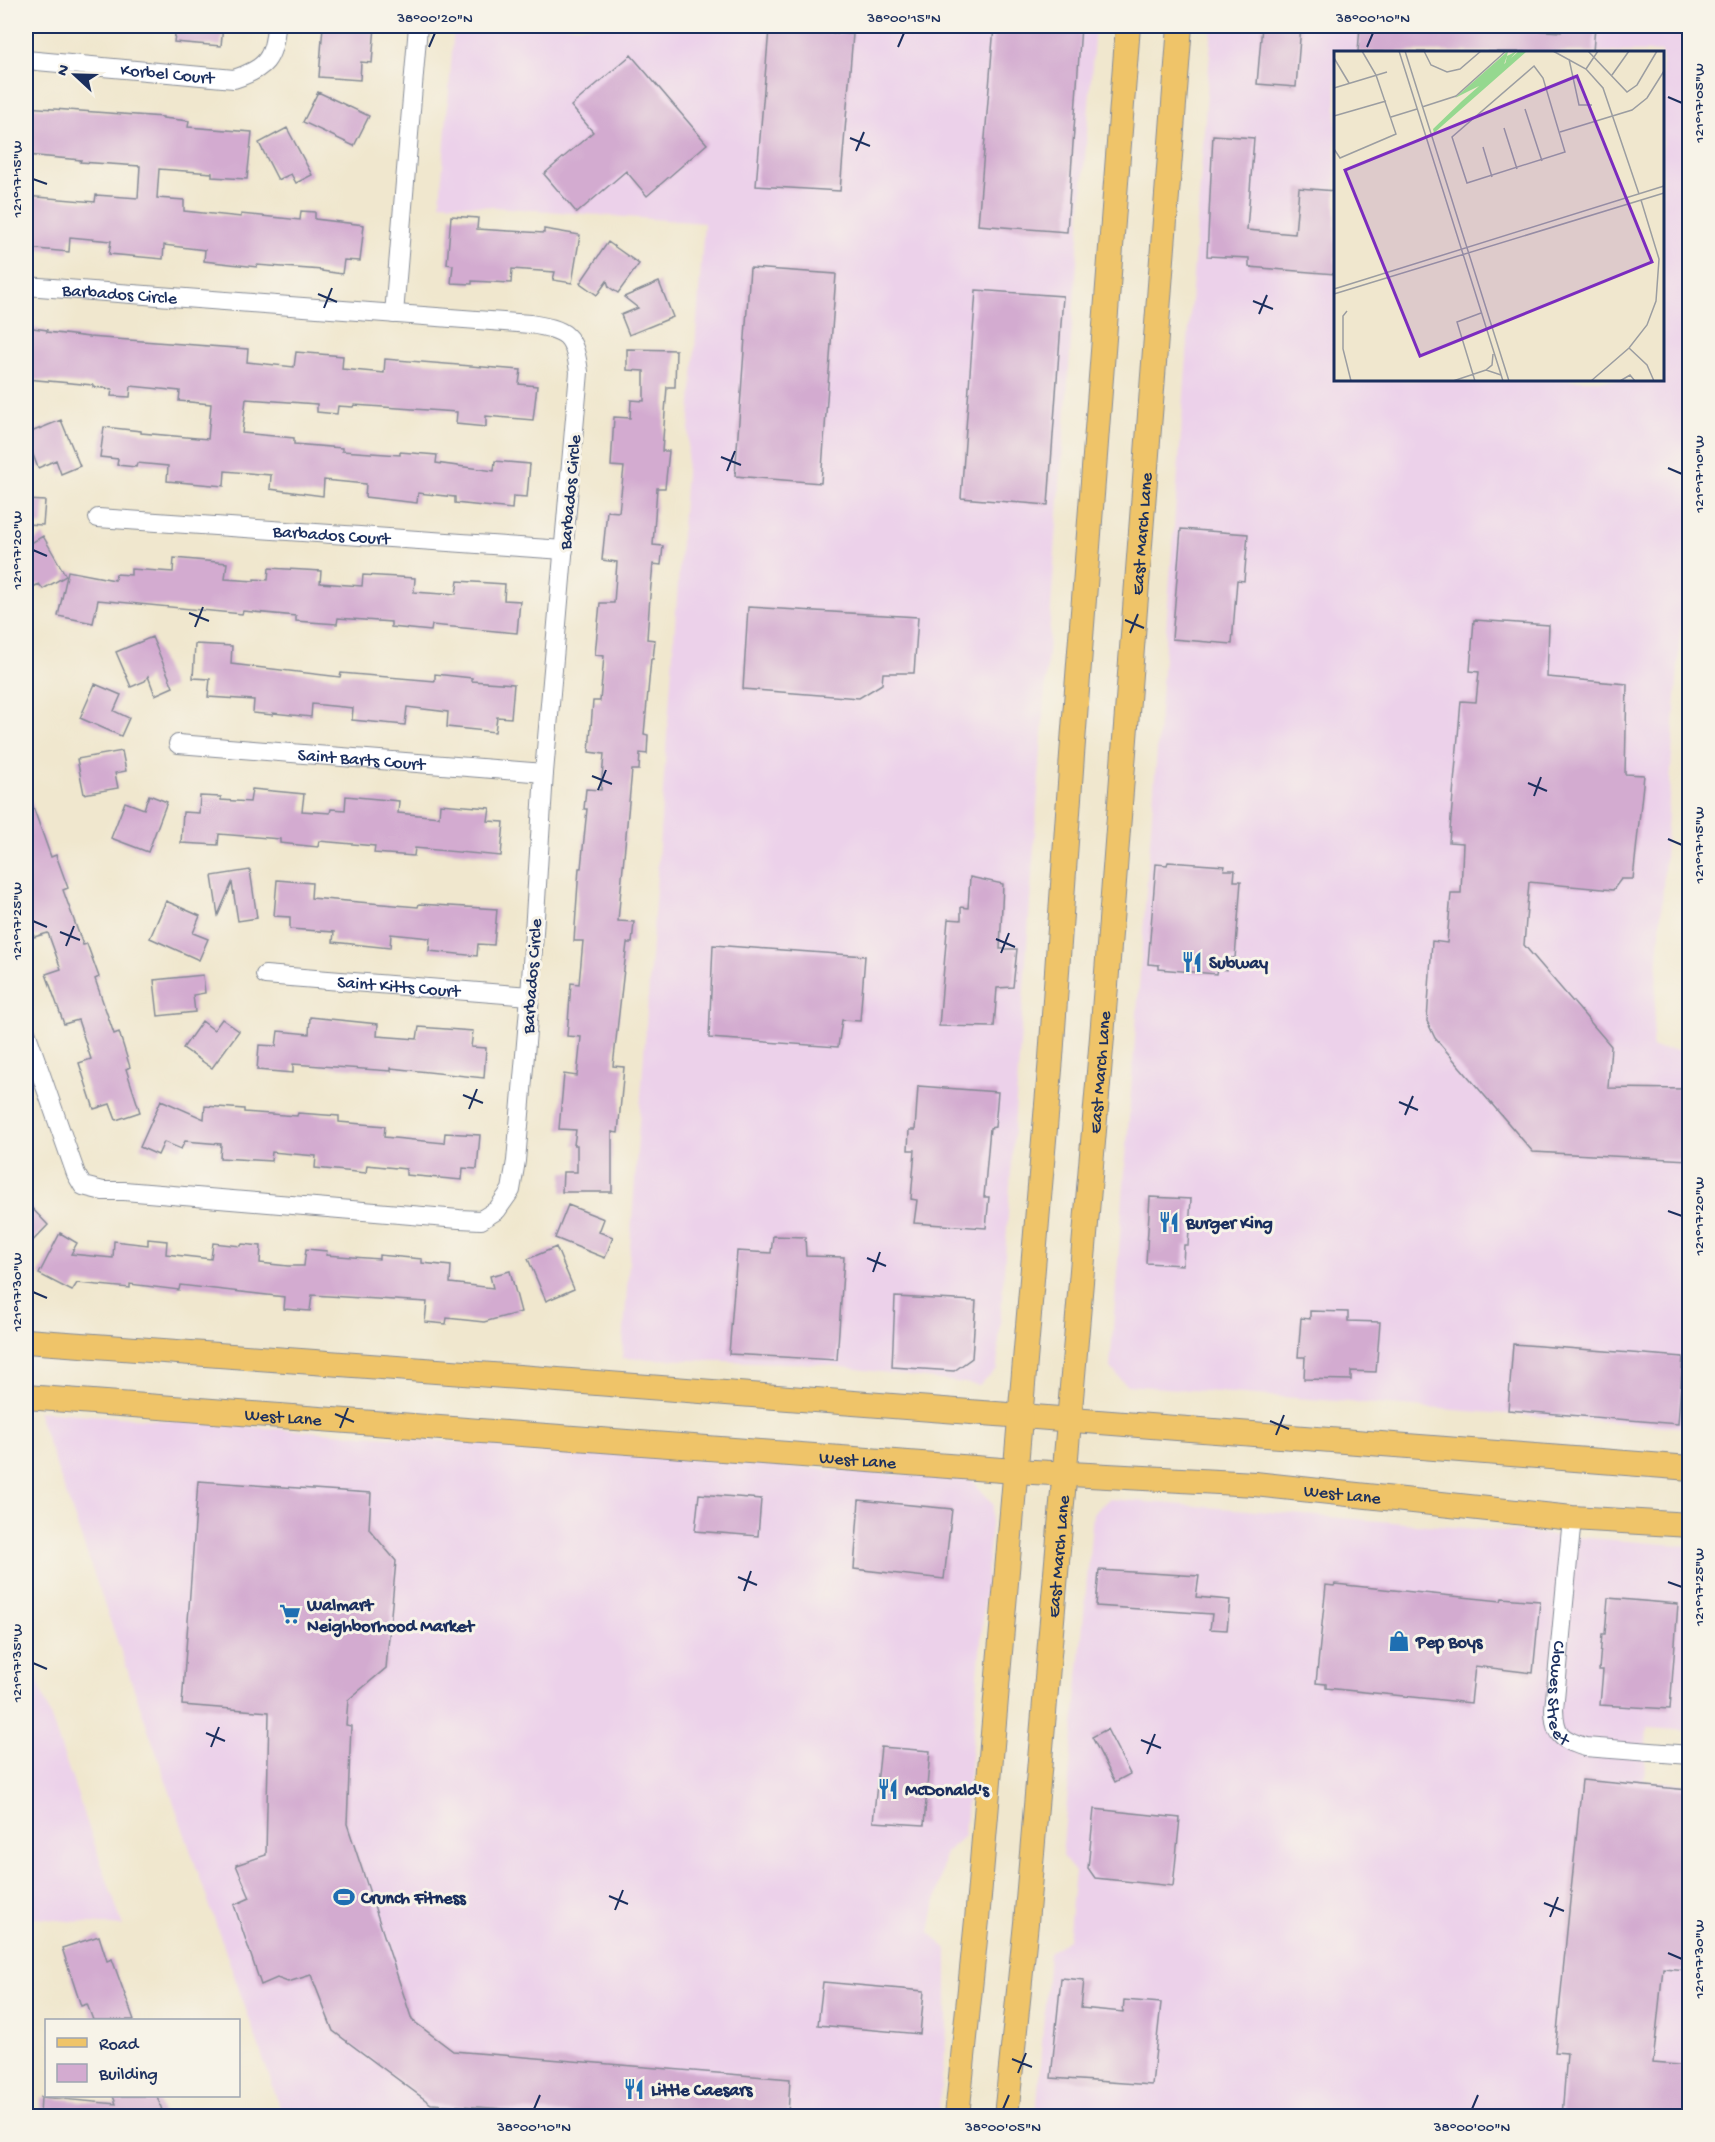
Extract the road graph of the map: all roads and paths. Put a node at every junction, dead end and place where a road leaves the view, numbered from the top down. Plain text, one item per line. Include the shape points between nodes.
1 (276, 26) edge
2 (418, 26) edge
3 (1128, 26) edge
4 (1180, 26) edge
5 (26, 60) edge
6 (26, 286) edge
7 (394, 314) junction
8 (98, 518) dead end
9 (564, 550) junction
10 (178, 744) dead end
11 (544, 773) junction
12 (265, 975) dead end
13 (530, 996) junction
14 (26, 1032) edge
15 (26, 1341) edge
16 (26, 1397) edge
17 (1020, 1416) junction
18 (1068, 1420) junction
19 (1689, 1468) edge
20 (1015, 1471) junction
21 (1064, 1473) junction
22 (1572, 1518) junction
23 (1689, 1525) edge
24 (1689, 1755) edge
25 (957, 2116) edge
26 (1006, 2116) edge

1 - 5 street, Korbel Court via 268,59 256,72 234,79
2 - 7 street
3 - 17 main road via 1051,1058
4 - 18 main road, East March Lane via 1102,1037
6 - 7 street, Barbados Circle
7 - 9 street, Barbados Circle via 530,324 567,335 576,350 579,372
8 - 9 street, Barbados Court
9 - 11 street, Barbados Circle
10 - 11 street, Saint Barts Court
11 - 13 street, Barbados Circle
12 - 13 street, Saint Kitts Court
13 - 14 street, Barbados Circle via 511,1190 497,1210 481,1220 103,1191 83,1186
15 - 17 main road
16 - 20 main road, West Lane
17 - 18 main road
17 - 20 main road
18 - 19 main road
18 - 21 main road, East March Lane
20 - 21 main road, West Lane
20 - 25 main road
21 - 22 main road, West Lane via 1255,1484
21 - 26 main road, East March Lane
22 - 23 main road, West Lane
22 - 24 street, Clowes Street via 1555,1726 1560,1736 1585,1747

